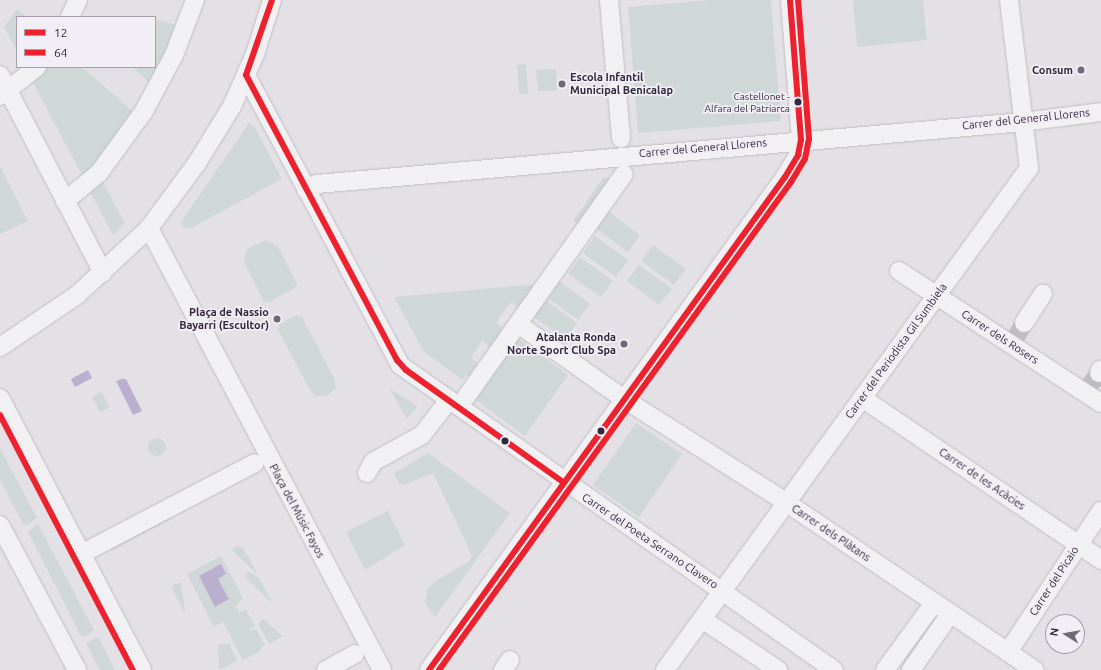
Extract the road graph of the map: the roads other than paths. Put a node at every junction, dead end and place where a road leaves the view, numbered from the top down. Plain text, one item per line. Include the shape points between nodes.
1 (78, 0) edge
2 (195, 0) edge
3 (272, 0) edge
4 (609, 0) edge
5 (790, 0) edge
6 (1009, 0) edge
7 (70, 16) edge
8 (36, 68) edge
9 (0, 75) edge
10 (246, 75) junction
11 (4, 94) edge
12 (1101, 112) edge
13 (1023, 122) junction
14 (621, 138) dead end
15 (801, 140) junction
16 (624, 174) dead end
17 (306, 190) junction
18 (65, 201) junction
19 (149, 228) junction
20 (899, 271) dead end
21 (103, 273) junction
22 (1043, 294) dead end
23 (936, 295) junction
24 (518, 324) junction
25 (1017, 335) junction
26 (0, 347) edge
27 (1094, 380) edge
28 (0, 398) edge
29 (862, 398) junction
30 (457, 399) junction
31 (624, 399) junction
32 (1101, 403) edge
33 (255, 463) dead end
34 (367, 473) dead end
35 (563, 482) junction
36 (787, 503) junction
37 (1101, 511) edge
38 (0, 525) edge
39 (1078, 545) junction
40 (82, 554) junction
41 (1101, 560) edge
42 (722, 591) junction
43 (934, 603) junction
44 (950, 614) junction
45 (702, 619) junction
46 (1008, 652) junction
47 (355, 654) dead end
48 (77, 670) edge
49 (142, 670) edge
50 (326, 670) edge
51 (382, 670) edge
52 (429, 670) edge
53 (665, 670) edge
54 (778, 670) edge
55 (834, 670) edge
56 (885, 670) edge
57 (911, 670) edge
58 (1035, 670) edge

1 - 7 street
2 - 18 street via 174,55 144,111 99,173
3 - 10 street
4 - 14 street
5 - 15 street
6 - 13 street, Carrer del Periodista Gil Sumbiela
8 - 11 street
9 - 11 street
10 - 17 street, Carrer del Poeta Serrano Clavero
10 - 19 street via 213,140
11 - 18 street
12 - 13 street, Carrer del General Llorens
13 - 15 street, Carrer del General Llorens
13 - 23 street, Carrer del Periodista Gil Sumbiela via 1029,168
15 - 17 street, Carrer del General Llorens via 317,184
15 - 31 street via 798,155 785,176
16 - 24 street
17 - 30 street, Carrer del Poeta Serrano Clavero via 397,360 406,370
18 - 21 street
19 - 21 street
19 - 51 street, Plaça del Músic Fayos
20 - 23 street, Carrer dels Rosers
21 - 26 street via 49,316
22 - 25 street
23 - 25 street, Carrer dels Rosers
23 - 29 street, Carrer del Periodista Gil Sumbiela
24 - 30 street
24 - 31 street, Carrer dels Plàtans
25 - 27 street, Carrer dels Rosers
27 - 32 street, Carrer dels Rosers
28 - 40 street
29 - 36 street, Carrer del Periodista Gil Sumbiela
29 - 39 street, Carrer de les Acàcies
30 - 34 street via 422,435 374,462
30 - 35 street, Carrer del Poeta Serrano Clavero
31 - 35 street
31 - 36 street, Carrer dels Plàtans
33 - 40 street
35 - 42 street, Carrer del Poeta Serrano Clavero
35 - 52 street
36 - 42 street, Carrer del Periodista Gil Sumbiela
36 - 43 street, Carrer dels Plàtans
37 - 39 street, Carrer del Picaio
38 - 48 street
39 - 41 street, Carrer de les Acàcies
39 - 46 street, Carrer del Picaio
40 - 49 street
42 - 45 street, Carrer del Periodista Gil Sumbiela
42 - 55 street, Carrer del Poeta Serrano Clavero
43 - 44 street, Carrer dels Plàtans
43 - 56 street
44 - 46 street, Carrer dels Plàtans
44 - 57 street
45 - 53 street, Carrer del Periodista Gil Sumbiela
45 - 54 street
46 - 58 street, Carrer dels Plàtans
47 - 50 street

